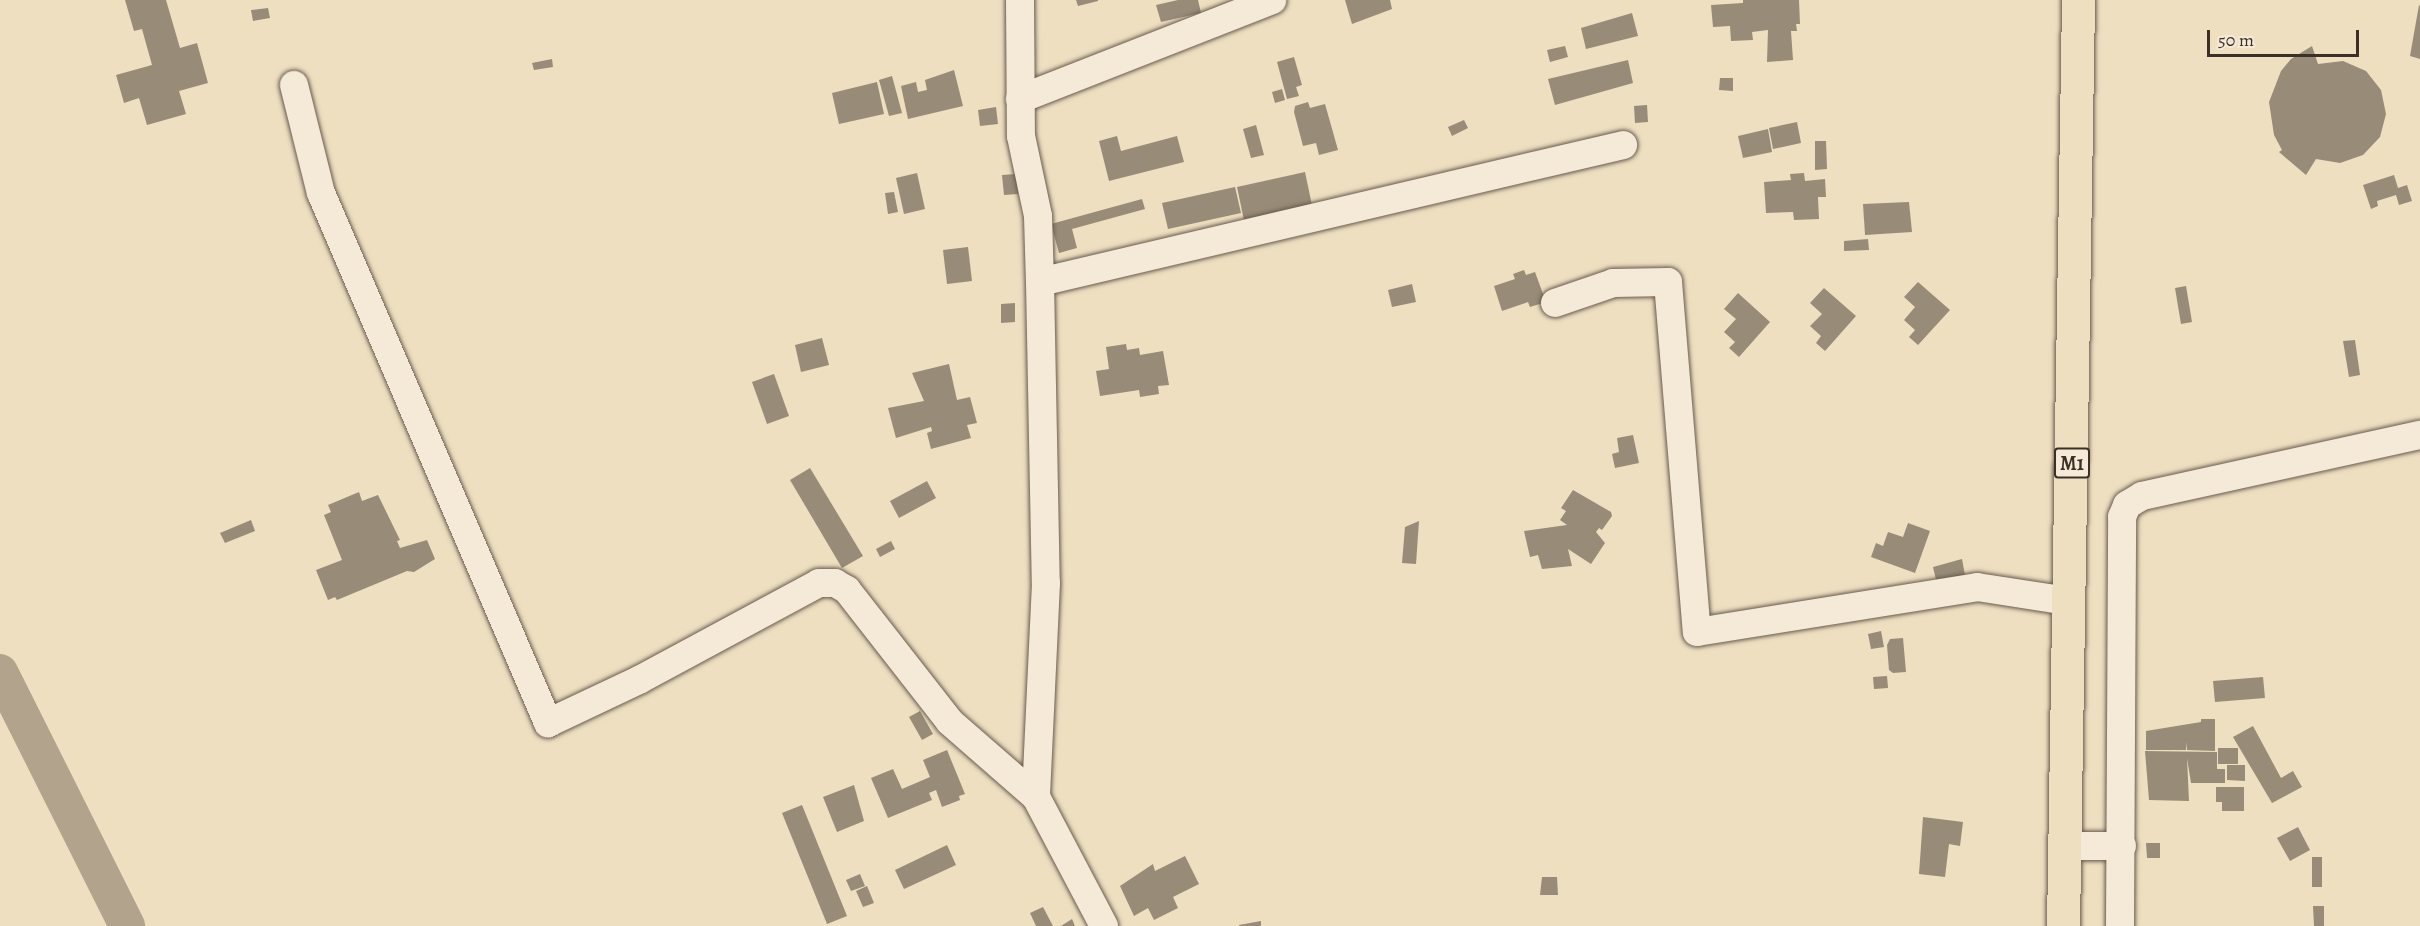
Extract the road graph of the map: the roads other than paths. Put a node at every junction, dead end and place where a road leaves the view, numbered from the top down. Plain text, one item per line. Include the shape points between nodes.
1 (1020, 0) edge
2 (1272, 0) edge
3 (2078, 0) edge
4 (294, 85) dead end
5 (1020, 99) junction
6 (1623, 145) dead end
7 (1040, 282) junction
8 (1555, 303) dead end
9 (2420, 435) edge
10 (2067, 600) junction
11 (1036, 797) junction
12 (2065, 846) junction
13 (2122, 846) junction
14 (1104, 926) edge
15 (2063, 926) edge
16 (2120, 926) edge

1 - 5 street
2 - 5 street
3 - 10 highway, M1
4 - 11 street via 321,193 548,723 639,680 819,584 835,583 847,590 950,722
5 - 7 street via 1022,136 1038,216
6 - 7 street
7 - 11 street via 1046,583
8 - 10 street via 1612,283 1668,282 1697,632 1977,587
9 - 13 street via 2142,496 2127,505 2122,517
10 - 12 highway, M1
11 - 14 street
12 - 13 street
12 - 15 highway, M1
13 - 16 street

